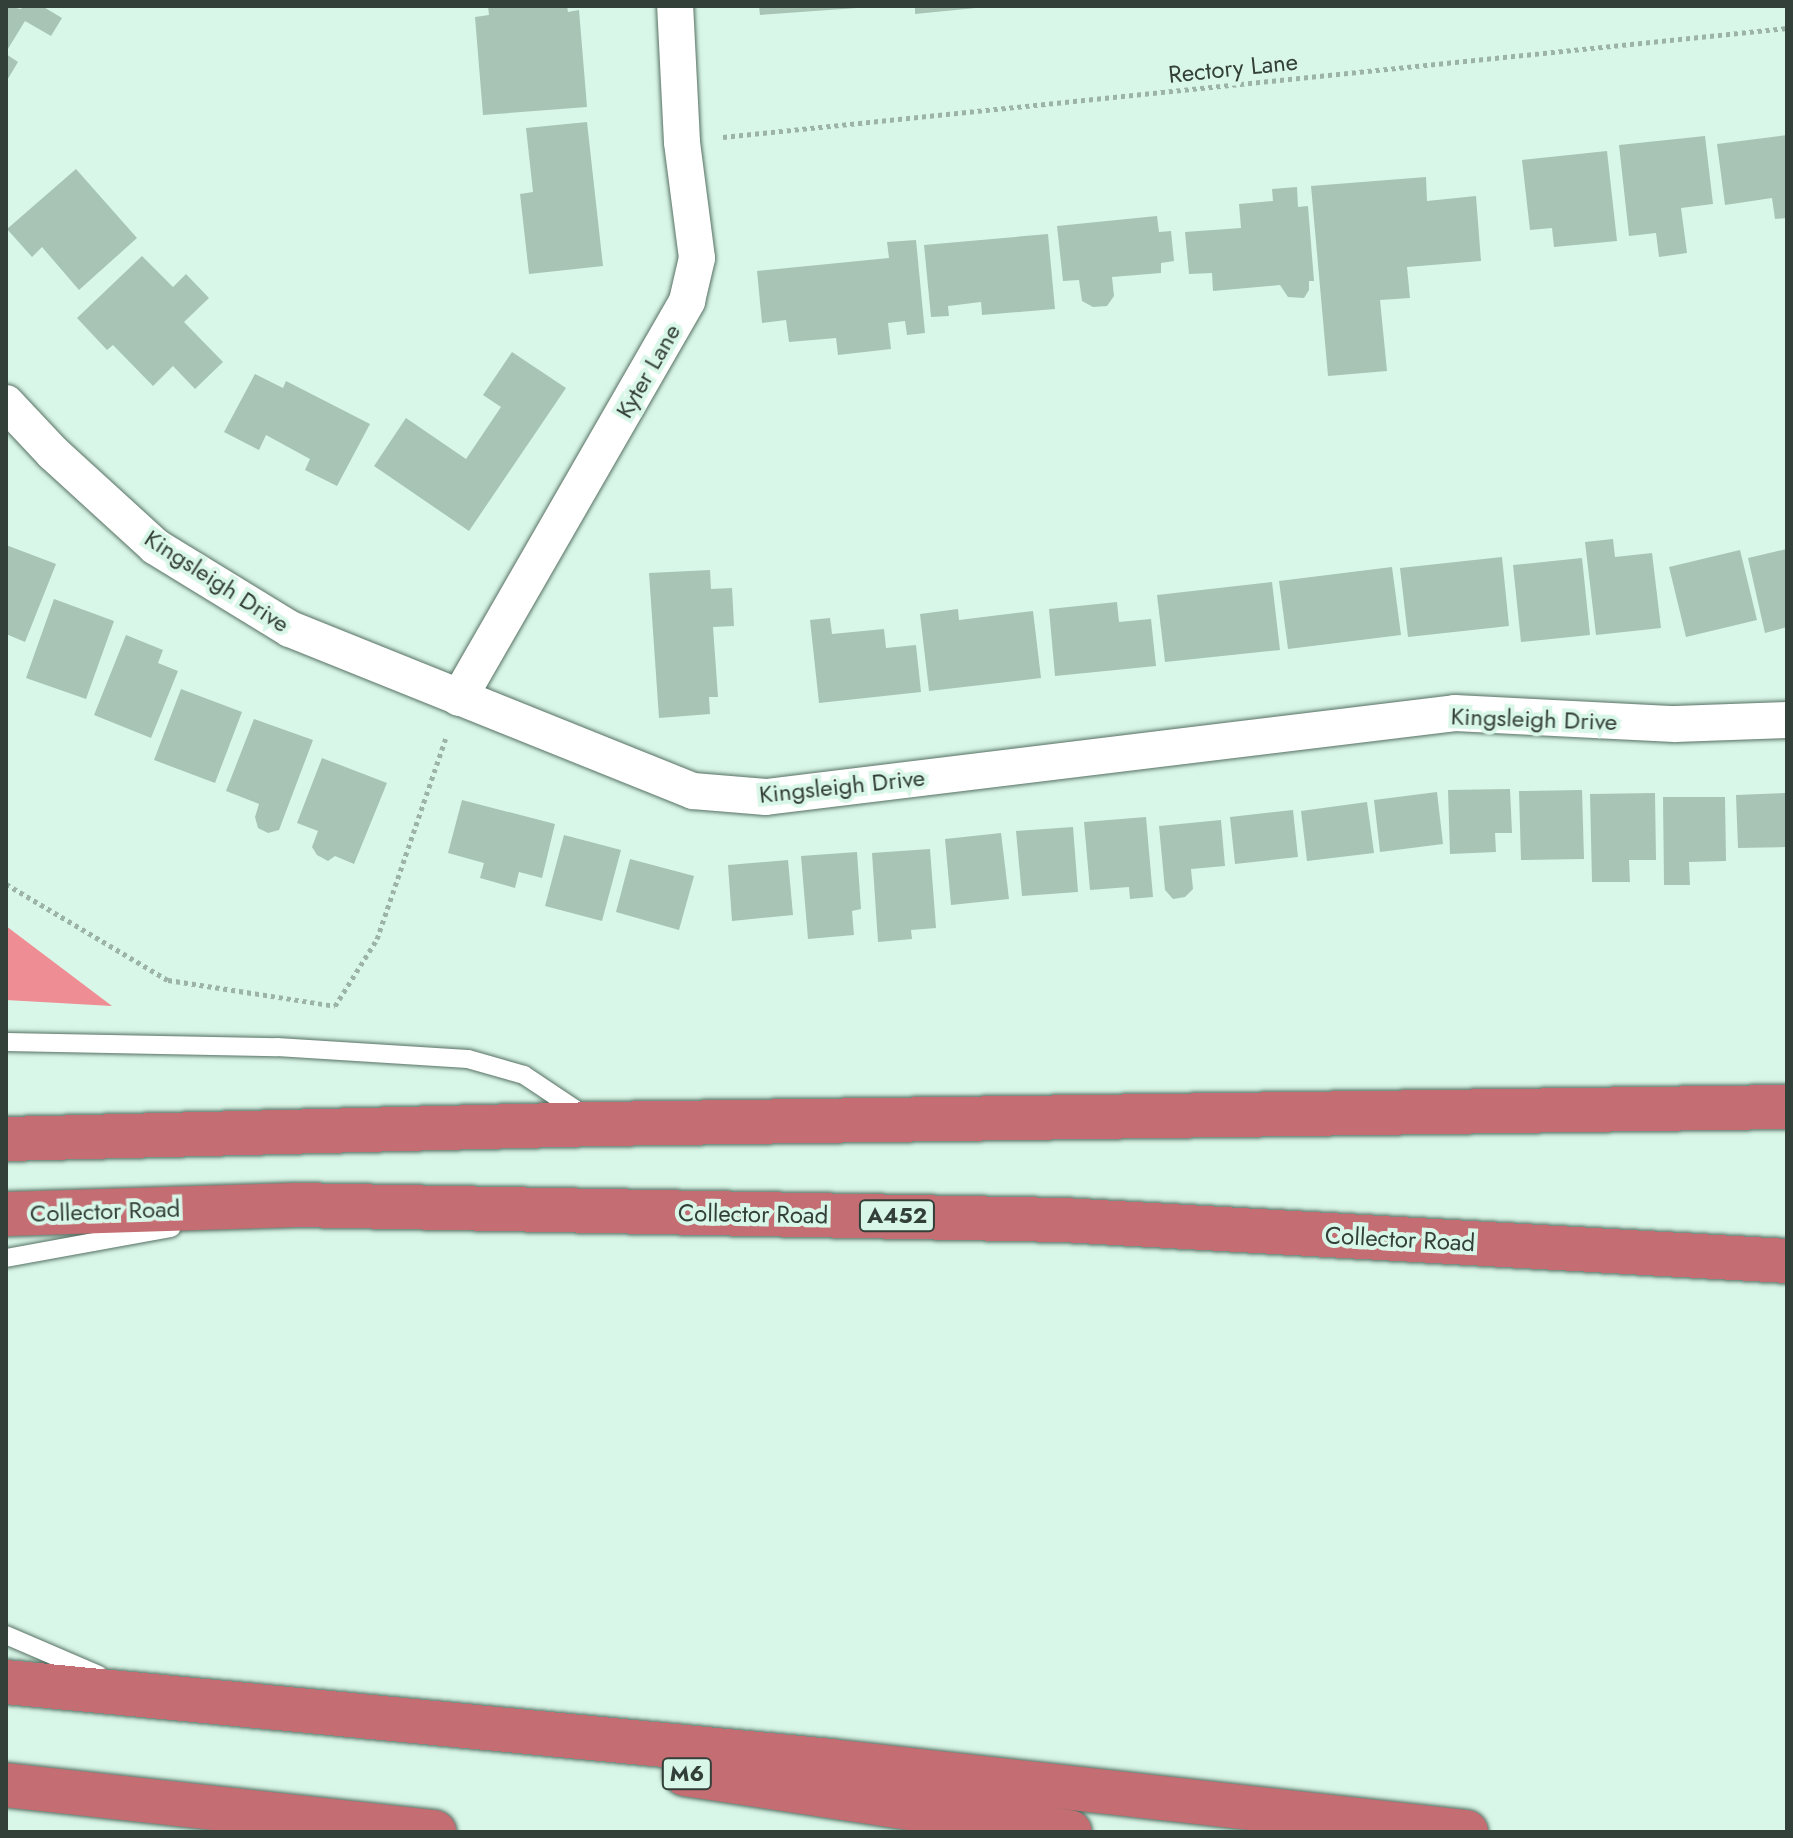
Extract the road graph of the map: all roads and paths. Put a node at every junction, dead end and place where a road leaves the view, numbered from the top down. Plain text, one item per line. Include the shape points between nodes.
1 (675, 6) edge
2 (1787, 28) edge
3 (682, 142) junction
4 (6, 403) edge
5 (459, 698) junction
6 (1787, 720) edge
7 (6, 884) edge
8 (6, 1042) edge
9 (1787, 1107) edge
10 (598, 1124) junction
11 (6, 1139) edge
12 (295, 1205) junction
13 (6, 1214) edge
14 (6, 1258) edge
15 (1787, 1261) edge
16 (6, 1635) edge
17 (6, 1682) edge
18 (142, 1694) junction
19 (304, 1709) junction
20 (6, 1785) edge
21 (434, 1832) edge
22 (1070, 1832) edge
23 (1466, 1832) edge

1 - 3 street, Kyter Lane
2 - 3 path, Rectory Lane
3 - 5 street, Kyter Lane via 697,258 687,301
4 - 5 street, Kingsleigh Drive via 156,547 290,629
5 - 6 street, Kingsleigh Drive via 693,791 766,797 1455,713 1675,724
5 - 7 path via 377,939 335,1006 168,980
8 - 10 lane via 277,1047 468,1059 524,1075
9 - 10 highway
10 - 11 highway
12 - 13 highway, Collector Road / A452
12 - 14 lane
12 - 15 highway, Collector Road / A452 via 1063,1220
16 - 18 lane
17 - 18 highway, M6
18 - 19 highway, M6
19 - 22 highway, M6
19 - 23 highway
20 - 21 highway

